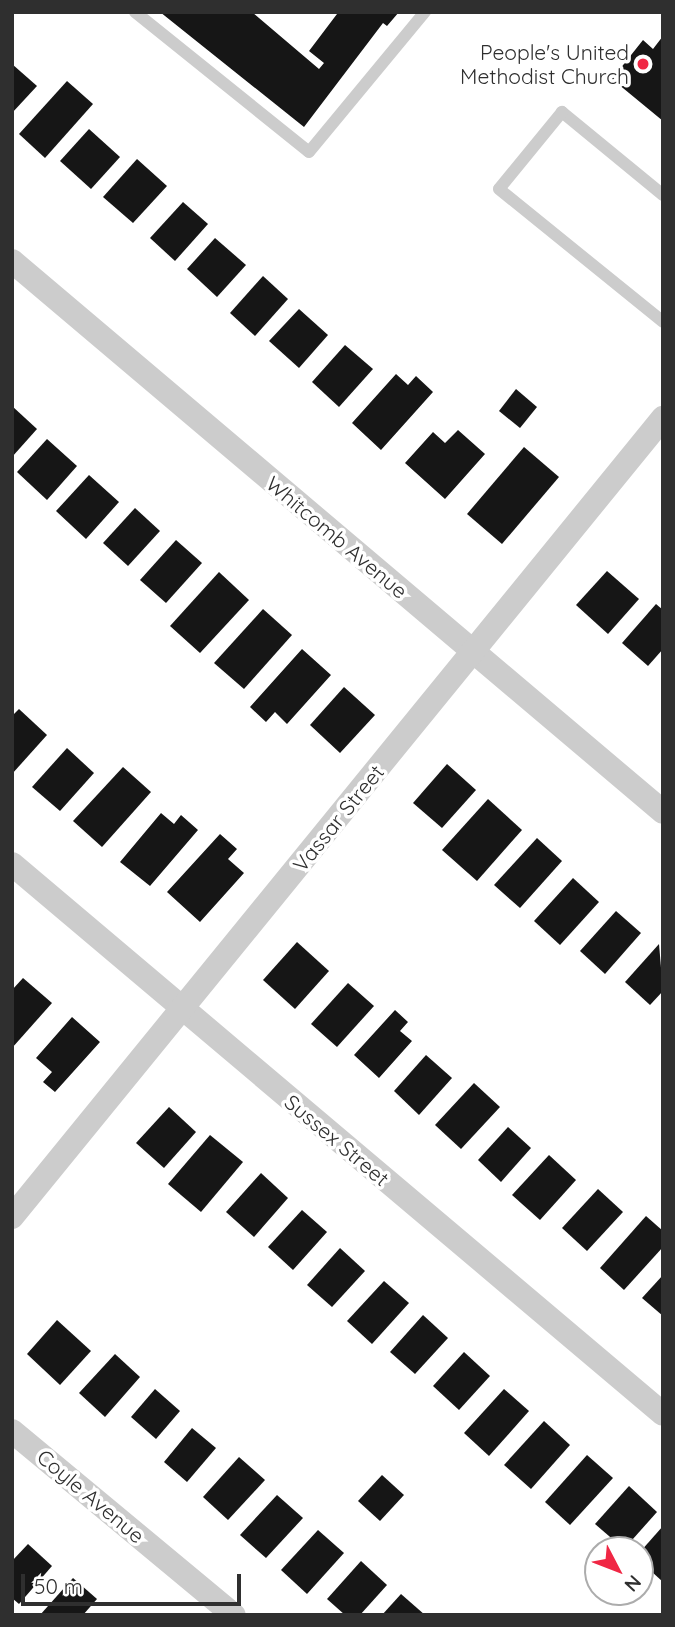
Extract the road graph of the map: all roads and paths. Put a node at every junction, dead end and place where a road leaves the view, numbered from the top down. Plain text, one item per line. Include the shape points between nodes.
1 (135, 12) edge
2 (425, 12) edge
3 (663, 195) edge
4 (12, 261) edge
5 (663, 322) edge
6 (663, 418) edge
7 (473, 652) junction
8 (663, 812) edge
9 (12, 864) edge
10 (183, 1009) junction
11 (12, 1217) edge
12 (663, 1414) edge
13 (12, 1432) edge
14 (233, 1615) edge

1 - 2 lane via 309,152
3 - 5 lane via 562,112 499,189
4 - 7 street, Whitcomb Avenue
6 - 7 street, Vassar Street
7 - 8 street, Whitcomb Avenue
7 - 10 street, Vassar Street
9 - 10 street, Sussex Street
10 - 11 street, Vassar Street
10 - 12 street, Sussex Street
13 - 14 street, Coyle Avenue

